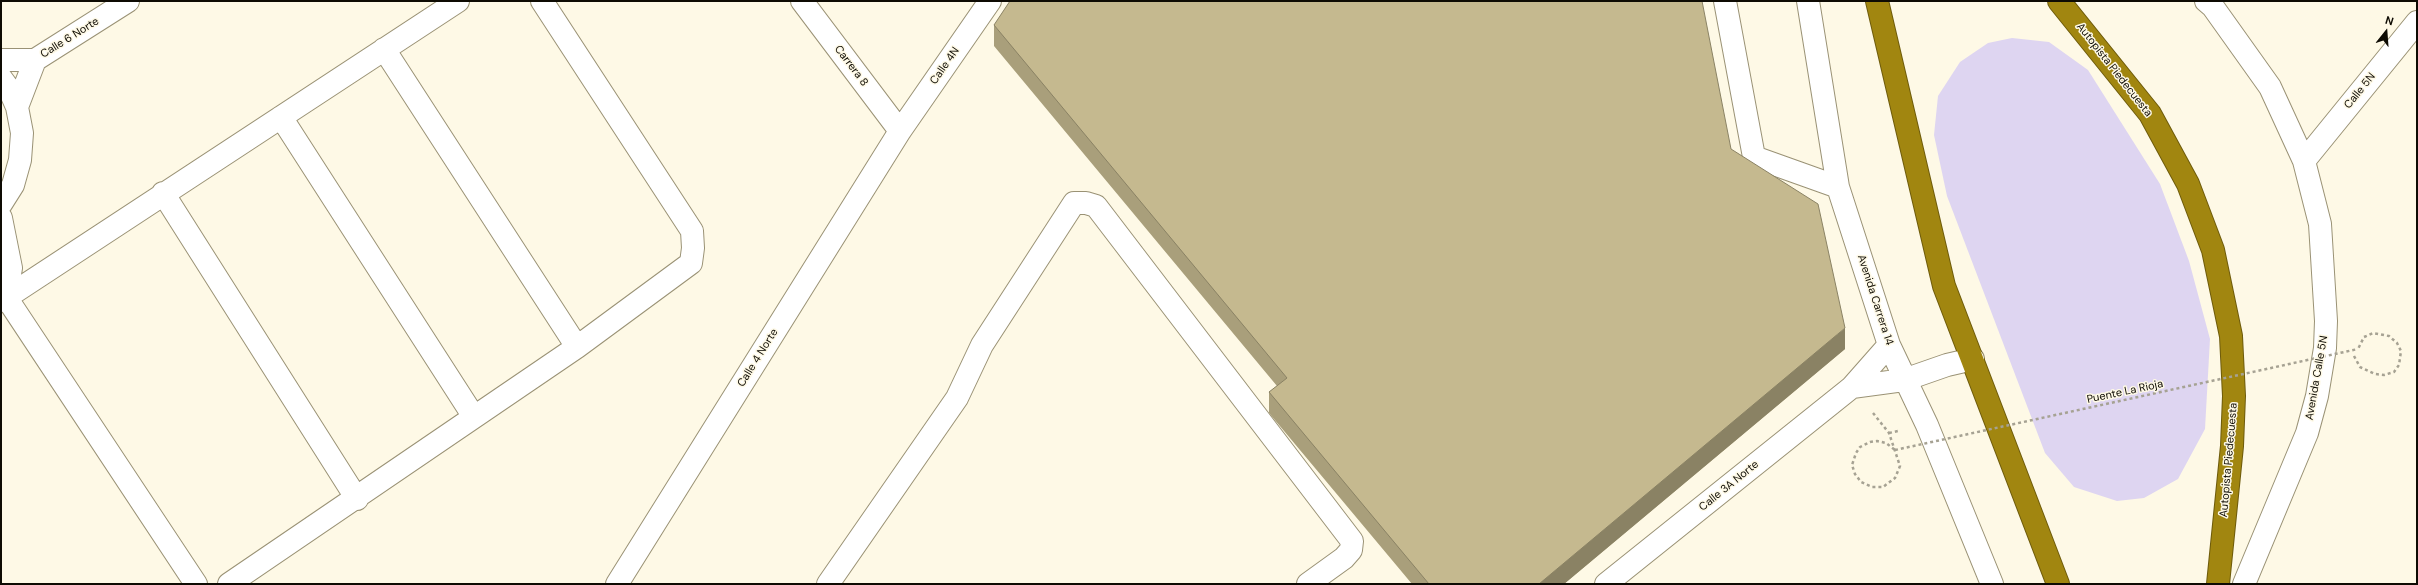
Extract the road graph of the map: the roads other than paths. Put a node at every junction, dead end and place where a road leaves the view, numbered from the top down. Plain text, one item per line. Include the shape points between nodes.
1 (128, 1) edge
2 (458, 1) edge
3 (542, 1) edge
4 (802, 1) edge
5 (990, 1) edge
6 (1725, 1) edge
7 (1808, 1) edge
8 (1877, 1) edge
9 (2059, 1) edge
10 (2206, 1) edge
11 (2417, 22) edge
12 (384, 49) junction
13 (1, 60) edge
14 (34, 60) junction
15 (1, 78) edge
16 (16, 108) junction
17 (281, 117) junction
18 (900, 132) junction
19 (2304, 161) junction
20 (1838, 187) junction
21 (163, 193) junction
22 (1, 204) edge
23 (1, 218) edge
24 (3, 298) edge
25 (1889, 345) junction
26 (577, 347) junction
27 (1973, 359) junction
28 (1904, 380) junction
29 (1852, 388) junction
30 (474, 417) junction
31 (357, 499) junction
32 (196, 584) edge
33 (229, 584) edge
34 (617, 584) edge
35 (828, 584) edge
36 (1308, 584) edge
37 (1606, 584) edge
38 (1992, 584) edge
39 (2058, 584) edge
40 (2218, 584) edge
41 (2244, 584) edge

1 - 14 street, Calle 6 Norte
2 - 12 street
3 - 26 street via 692,231 691,262
4 - 18 street, Carrera 8
5 - 18 street, Calle 4N
6 - 20 street via 1754,157
7 - 20 street, Avenida Carrera 14
8 - 27 highway via 1944,286
9 - 40 highway, Autopista Piedecuesta via 2150,114 2188,184 2213,250 2231,336 2234,396 2232,446
10 - 19 street, Avenida Calle 5N via 2213,7 2270,87
11 - 19 street, Calle 5N
12 - 17 street
12 - 26 street
13 - 14 street
14 - 16 street, Calle 6 Norte
15 - 16 street via 9,89
16 - 22 street via 22,133 20,160 13,185
17 - 21 street
17 - 30 street
18 - 34 street, Calle 4 Norte
19 - 41 street, Avenida Calle 5N via 2320,224 2326,321 2325,348 2317,396 2307,433
20 - 25 street, Avenida Carrera 14
21 - 24 street
21 - 31 street
23 - 24 street via 11,268
24 - 32 street
25 - 28 street, Avenida Carrera 14
25 - 29 street, Calle 3A Norte
26 - 30 street
27 - 28 street, Calle 3A Norte via 1946,365
27 - 39 highway
28 - 29 street, Calle 3A Norte
28 - 38 street, Avenida Carrera 14 via 1932,438
29 - 37 street, Calle 3A Norte
30 - 31 street
31 - 33 street
35 - 36 street via 957,398 982,345 1074,204 1086,203 1096,206 1352,541 1351,550 1344,558

